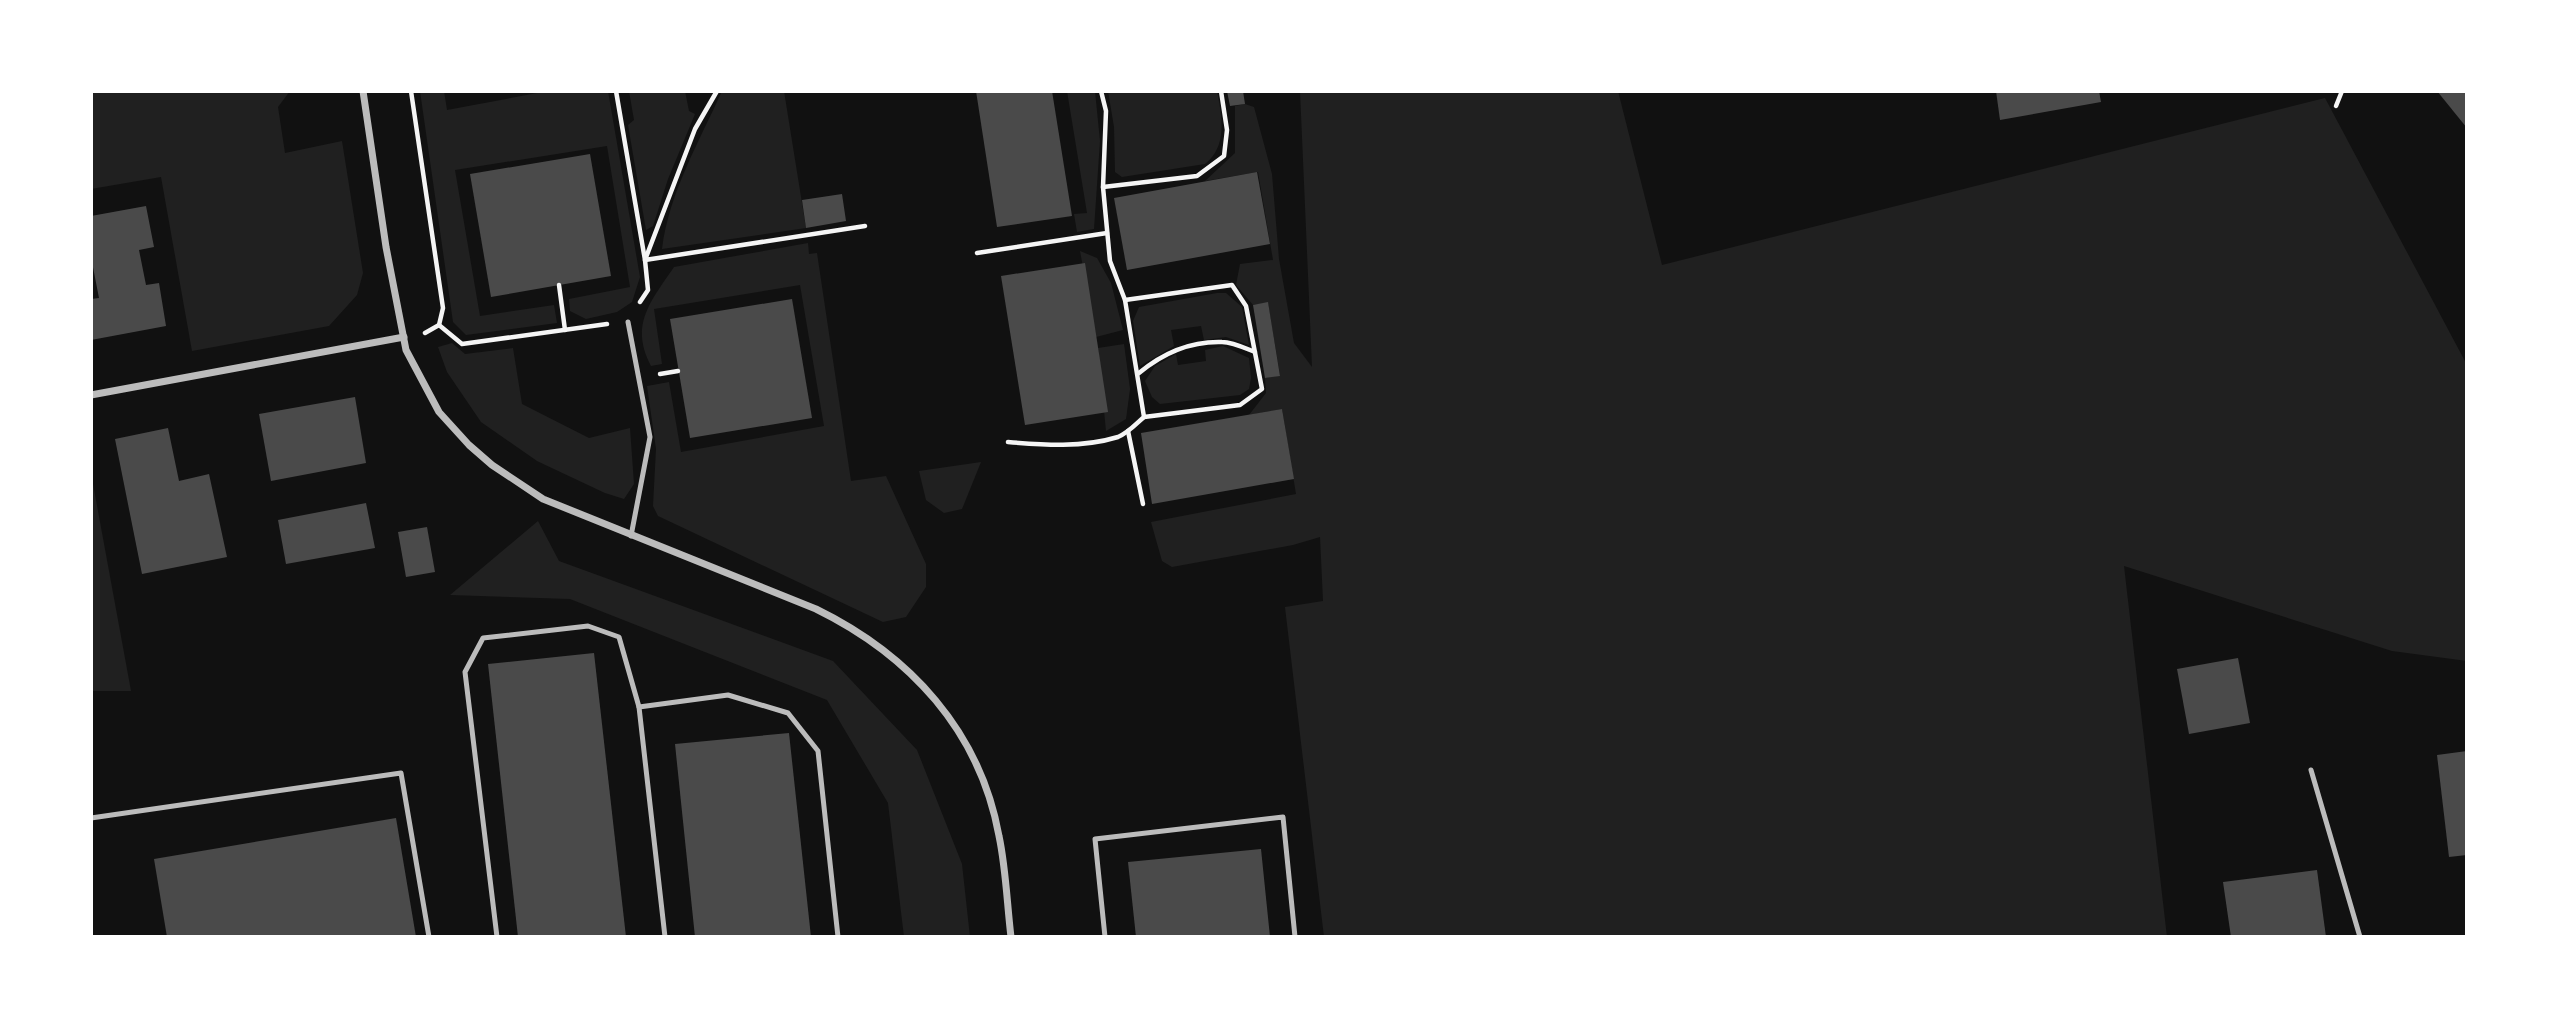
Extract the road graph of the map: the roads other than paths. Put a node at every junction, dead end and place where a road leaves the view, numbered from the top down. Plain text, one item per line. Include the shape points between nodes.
1 (363, 91) edge
2 (628, 321) road end
3 (404, 337) junction
4 (91, 395) edge
5 (631, 536) junction
6 (639, 708) junction
7 (2311, 770) dead end
8 (91, 818) edge
9 (429, 937) edge
10 (496, 937) edge
11 (665, 937) edge
12 (838, 937) edge
13 (1011, 937) edge
14 (1105, 937) edge
15 (1296, 937) edge
16 (2360, 937) edge

1 - 3 street
2 - 5 lane via 650,437
3 - 4 street
3 - 5 street via 406,350 434,402 469,445 543,499
5 - 13 street via 845,622 919,680 958,730 984,781 999,836
6 - 10 lane via 619,637 588,626 482,638 466,672
6 - 11 lane
6 - 12 lane via 728,695 788,713 818,751
7 - 16 lane
8 - 9 lane via 401,773
14 - 15 lane via 1095,839 1283,817

